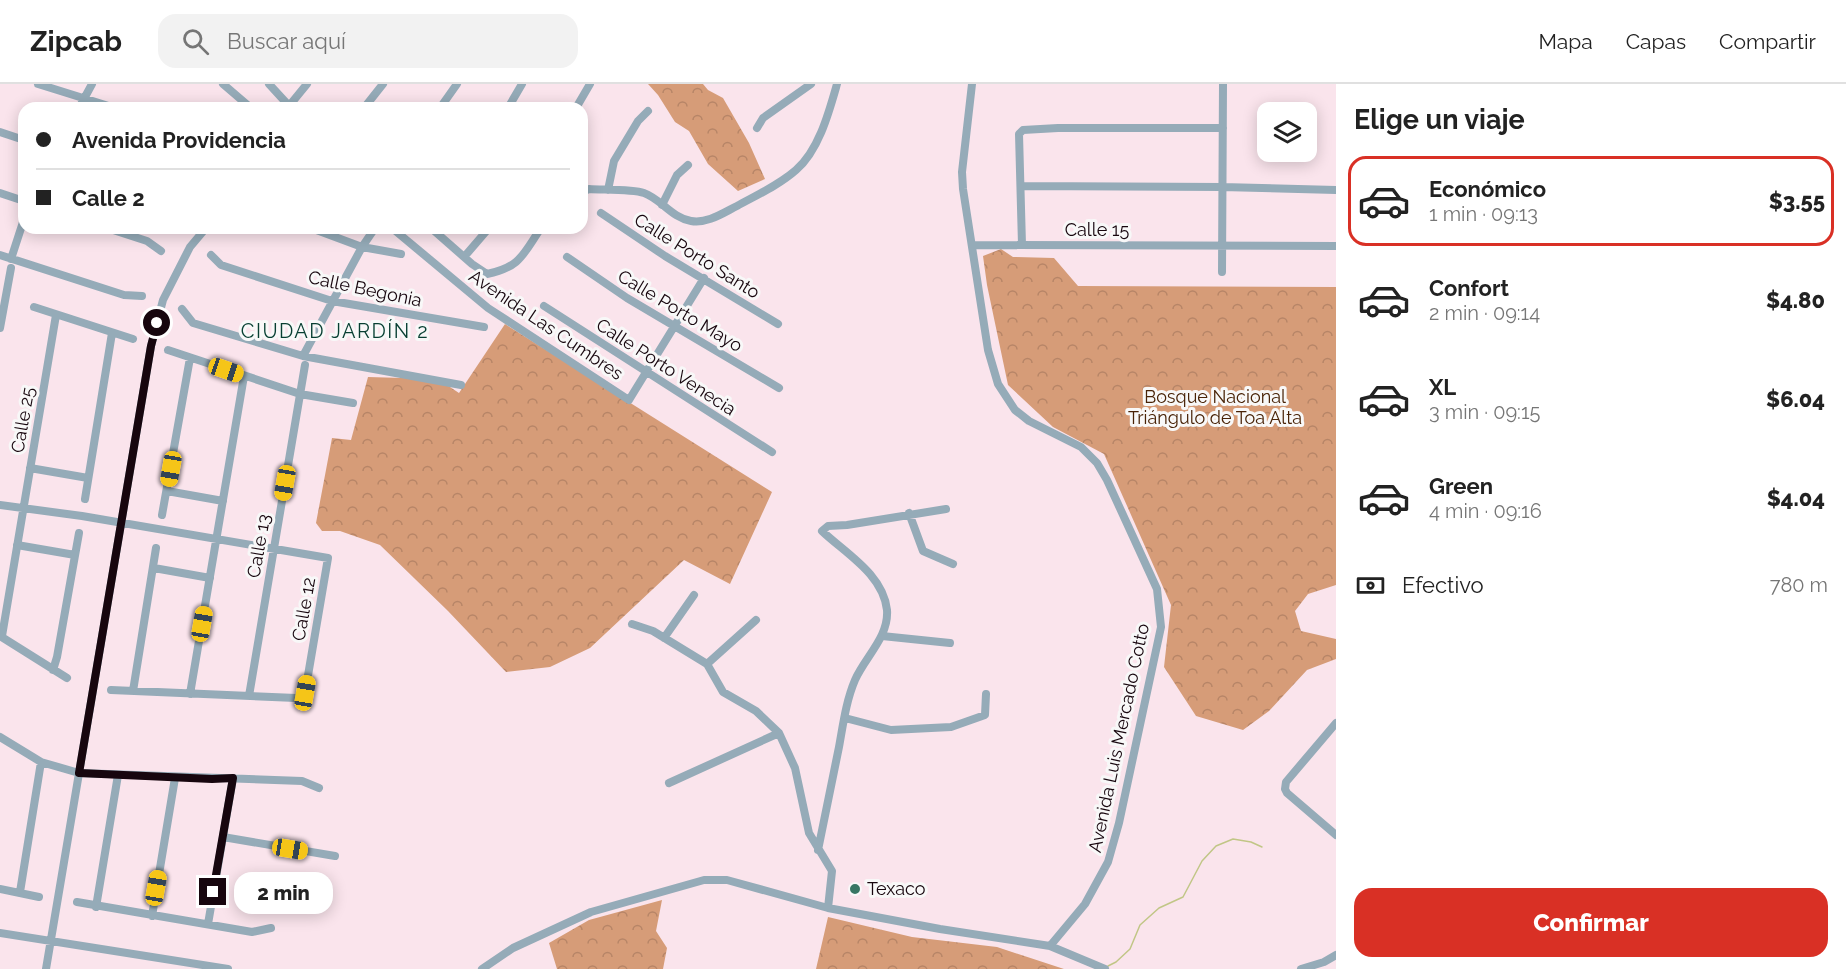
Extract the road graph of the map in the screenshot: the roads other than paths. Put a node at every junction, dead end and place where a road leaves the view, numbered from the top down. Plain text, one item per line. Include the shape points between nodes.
1 (38, 84) edge
2 (92, 84) edge
3 (223, 84) edge
4 (269, 84) edge
5 (307, 84) edge
6 (383, 84) edge
7 (458, 84) edge
8 (522, 84) edge
9 (590, 84) edge
10 (811, 84) edge
11 (837, 84) edge
12 (972, 84) edge
13 (1223, 84) edge
14 (84, 98) junction
15 (82, 102) edge
16 (96, 102) edge
17 (244, 102) edge
18 (285, 102) edge
19 (294, 102) edge
20 (369, 102) edge
21 (444, 102) edge
22 (512, 102) edge
23 (580, 102) edge
24 (648, 111) dead end
25 (757, 128) dead end
26 (1223, 128) junction
27 (0, 132) edge
28 (18, 138) edge
29 (688, 165) dead end
30 (1021, 186) junction
31 (1222, 187) junction
32 (588, 189) edge
33 (608, 190) junction
34 (1336, 190) edge
35 (0, 194) edge
36 (18, 199) edge
37 (662, 205) junction
38 (601, 213) dead end
39 (19, 234) edge
40 (125, 234) edge
41 (201, 234) edge
42 (327, 234) edge
43 (371, 234) edge
44 (399, 234) edge
45 (437, 234) edge
46 (484, 234) edge
47 (537, 234) edge
48 (1022, 244) junction
49 (972, 245) junction
50 (1222, 245) junction
51 (1336, 246) edge
52 (362, 247) junction
53 (161, 251) dead end
54 (402, 254) dead end
55 (0, 255) edge
56 (212, 255) dead end
57 (567, 257) dead end
58 (464, 258) junction
59 (11, 259) junction
60 (11, 268) dead end
61 (1222, 272) dead end
62 (704, 278) junction
63 (142, 296) dead end
64 (332, 301) junction
65 (544, 306) dead end
66 (34, 307) dead end
67 (182, 309) dead end
68 (56, 315) junction
69 (778, 324) dead end
70 (675, 325) junction
71 (484, 327) dead end
72 (0, 328) edge
73 (112, 333) junction
74 (133, 339) dead end
75 (168, 350) dead end
76 (190, 358) junction
77 (304, 360) junction
78 (646, 372) junction
79 (244, 376) junction
80 (461, 385) dead end
81 (779, 388) dead end
82 (300, 394) junction
83 (353, 403) dead end
84 (772, 452) dead end
85 (30, 468) junction
86 (88, 478) junction
87 (167, 491) junction
88 (85, 500) dead end
89 (223, 501) junction
90 (0, 505) edge
91 (23, 509) junction
92 (946, 509) dead end
93 (909, 513) junction
94 (162, 515) dead end
95 (121, 524) junction
96 (79, 533) dead end
97 (216, 539) junction
98 (17, 545) junction
99 (156, 549) dead end
100 (274, 549) junction
101 (75, 555) junction
102 (953, 564) dead end
103 (154, 568) junction
104 (210, 578) junction
105 (694, 595) dead end
106 (756, 620) dead end
107 (632, 624) dead end
108 (1, 636) edge
109 (882, 636) junction
110 (664, 638) junction
111 (950, 643) dead end
112 (706, 664) junction
113 (53, 670) junction
114 (67, 678) dead end
115 (111, 690) dead end
116 (133, 691) junction
117 (190, 694) junction
118 (986, 694) dead end
119 (249, 696) junction
120 (844, 718) junction
121 (1336, 723) edge
122 (779, 733) junction
123 (0, 737) edge
124 (41, 762) junction
125 (79, 773) junction
126 (118, 775) junction
127 (175, 778) junction
128 (233, 778) junction
129 (669, 783) dead end
130 (319, 788) dead end
131 (1336, 835) edge
132 (223, 837) junction
133 (818, 850) junction
134 (335, 856) dead end
135 (0, 889) edge
136 (20, 892) junction
137 (39, 897) dead end
138 (77, 902) dead end
139 (96, 907) junction
140 (828, 908) junction
141 (152, 916) junction
142 (208, 924) junction
143 (271, 928) dead end
144 (0, 933) edge
145 (51, 942) junction
146 (1050, 946) junction
147 (1336, 955) edge
148 (46, 969) edge
149 (228, 969) edge
150 (482, 969) edge
151 (1105, 969) edge
152 (1301, 969) edge

1 - 14 street
2 - 14 street
3 - 17 street
4 - 18 street
5 - 19 street
6 - 20 street
7 - 21 street
8 - 22 street
9 - 23 street
10 - 25 street via 764,118
11 - 37 street via 826,121 808,156 769,189 702,222 676,216
12 - 49 street, Avenida Luis Mercado Cotto via 962,172
13 - 26 street
14 - 15 street
14 - 16 street
24 - 33 street via 614,161
26 - 30 street via 1023,130
26 - 31 street
27 - 28 street
29 - 37 street via 676,175
30 - 31 street
30 - 48 street
31 - 34 street
31 - 50 street
32 - 33 street
33 - 37 street via 644,193
35 - 36 street
38 - 62 street, Calle Porto Santo
39 - 59 street
40 - 53 street
41 - 95 street via 190,247 163,300 151,346
42 - 52 street
43 - 52 street, Calle 13
44 - 78 street, Avenida Las Cumbres via 488,308 629,399
45 - 58 street
46 - 58 street
47 - 58 street via 516,264 502,271 488,274
48 - 49 street, Calle 15
48 - 50 street, Calle 15
49 - 146 street, Avenida Luis Mercado Cotto via 988,350 998,384 1015,410 1081,447 1097,463 1157,589 1161,627 1108,862 1085,904
50 - 51 street, Calle 15
50 - 61 street
52 - 54 street
52 - 64 street, Calle 13
55 - 59 street
56 - 64 street, Calle Begonia via 221,265
57 - 70 street, Calle Porto Mayo
59 - 63 street via 124,295
60 - 72 street
62 - 69 street, Calle Porto Santo
62 - 70 street
64 - 71 street, Calle Begonia
64 - 77 street, Calle 13
65 - 78 street, Calle Porto Venecia
66 - 68 street
67 - 77 street via 193,323
68 - 73 street
68 - 85 street, Calle 25
70 - 78 street
70 - 81 street, Calle Porto Mayo
73 - 74 street
73 - 86 street
75 - 76 street
76 - 79 street
76 - 87 street
77 - 80 street
77 - 82 street, Calle 13
78 - 84 street, Calle Porto Venecia
79 - 82 street
79 - 89 street
82 - 83 street
82 - 100 street, Calle 13
85 - 86 street
85 - 91 street, Calle 25
86 - 88 street
87 - 89 street
87 - 94 street
89 - 97 street
90 - 91 street, Calle 12
91 - 95 street, Calle 12
91 - 98 street, Calle 25
92 - 93 street
93 - 102 street via 923,551
93 - 109 street via 828,526 822,531 860,561 878,586 887,608
95 - 97 street, Calle 12
95 - 125 street
96 - 101 street
97 - 100 street, Calle 12
97 - 104 street
98 - 101 street
98 - 108 street, Calle 25
99 - 103 street
100 - 119 street, Calle 13
100 - 119 street, Calle 12 via 328,558 305,693 296,698
101 - 113 street
103 - 104 street
103 - 116 street
104 - 117 street
105 - 110 street
106 - 112 street
107 - 110 street
108 - 113 street
109 - 111 street
109 - 120 street via 855,680
110 - 112 street
112 - 122 street via 723,692 756,711
113 - 114 street
115 - 116 street, Calle 12
116 - 117 street, Calle 12
117 - 119 street, Calle 12
118 - 120 street via 985,715 951,727 891,730
120 - 133 street
121 - 131 street via 1286,782 1285,789
122 - 129 street
122 - 133 street via 795,768 809,833
123 - 124 street
124 - 125 street
124 - 136 street
125 - 126 street
125 - 145 street
126 - 127 street
126 - 139 street
127 - 128 street
127 - 141 street
128 - 130 street via 302,781
128 - 132 street
132 - 134 street
132 - 142 street
133 - 140 street via 832,871
135 - 136 street
136 - 137 street
138 - 139 street
139 - 141 street
140 - 146 street
140 - 150 street via 727,880 704,880 591,912 513,948
141 - 142 street
142 - 143 street via 252,932
144 - 145 street
145 - 148 street
145 - 149 street
146 - 151 street
147 - 152 street

